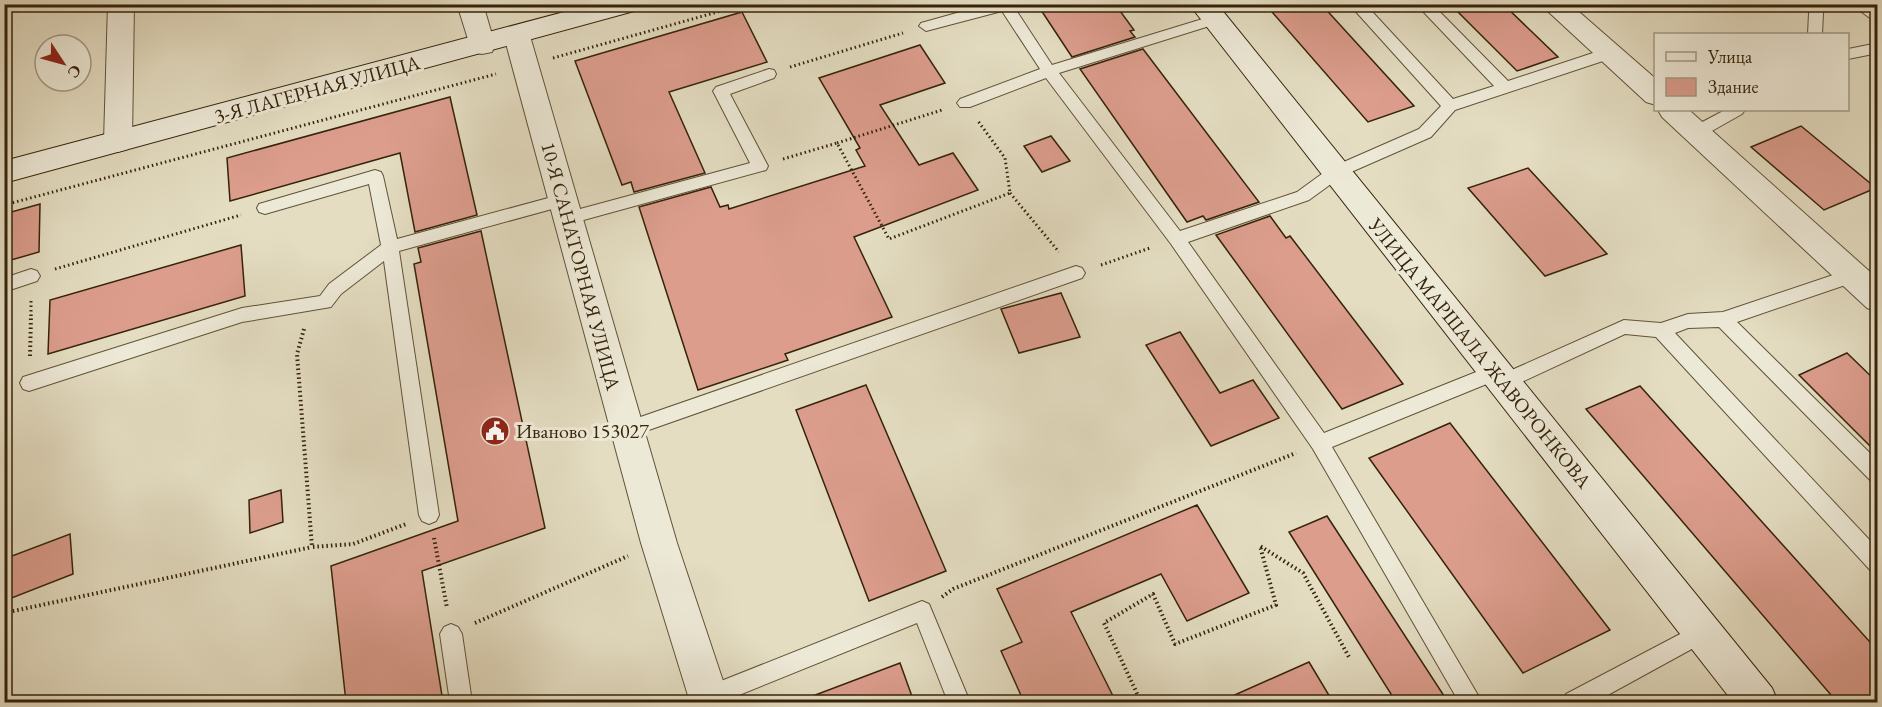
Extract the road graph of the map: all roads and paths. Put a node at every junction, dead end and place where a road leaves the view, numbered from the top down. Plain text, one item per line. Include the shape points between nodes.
1 (121, 4) edge
2 (470, 4) edge
3 (629, 4) edge
4 (746, 4) edge
5 (1356, 4) edge
6 (1424, 4) edge
7 (1553, 4) edge
8 (1822, 4) edge
9 (1858, 4) edge
10 (1208, 12) edge
11 (1878, 19) edge
12 (926, 27) joint
13 (1815, 33) edge
14 (482, 45) junction
15 (1878, 48) edge
16 (521, 51) junction
17 (1610, 53) junction
18 (1849, 54) edge
19 (1049, 71) junction
20 (769, 74) joint
21 (1505, 88) junction
22 (1654, 92) edge
23 (964, 103) junction
24 (1450, 106) junction
25 (1673, 111) edge
26 (1735, 111) edge
27 (1697, 132) junction
28 (118, 141) junction
29 (837, 143) junction
30 (759, 166) junction
31 (4, 172) edge
32 (1336, 172) junction
33 (1010, 193) junction
34 (4, 205) edge
35 (265, 208) joint
36 (566, 209) junction
37 (1177, 239) junction
38 (390, 248) junction
39 (1076, 273) junction
40 (1854, 275) junction
41 (31, 276) junction
42 (4, 285) edge
43 (1878, 298) edge
44 (325, 302) junction
45 (1723, 319) junction
46 (1661, 330) junction
47 (1499, 377) junction
48 (29, 383) joint
49 (626, 430) junction
50 (1320, 443) junction
51 (1878, 475) edge
52 (429, 515) junction
53 (659, 543) junction
54 (312, 547) junction
55 (1878, 564) edge
56 (922, 611) junction
57 (4, 613) edge
58 (1703, 632) junction
59 (451, 634) junction
60 (1350, 659) dead end
61 (709, 700) edge
62 (461, 702) edge
63 (959, 702) edge
64 (1141, 702) edge
65 (1471, 702) edge
66 (1574, 702) edge
67 (1758, 702) edge

1 - 28 street
2 - 14 street
3 - 16 street, 3-Я ЛАГЕРНАЯ УЛИЦА
4 - 16 path
5 - 24 lane
6 - 21 lane
7 - 17 street
8 - 13 lane via 1816,13
9 - 11 lane
10 - 19 lane
10 - 32 street, УЛИЦА МАРШАЛА ЖАВОРОНКОВА
12 - 19 lane via 1005,5
12 - 20 path
14 - 16 street, 3-Я ЛАГЕРНАЯ УЛИЦА
14 - 28 street, 3-Я ЛАГЕРНАЯ УЛИЦА
15 - 18 lane
16 - 34 path
16 - 36 street, 10-Я САНАТОРНАЯ УЛИЦА
17 - 21 lane
17 - 22 street
19 - 23 lane
19 - 37 lane
20 - 30 lane via 721,92
21 - 24 lane
23 - 29 path
23 - 33 path via 1005,158
24 - 32 lane via 1425,133
25 - 27 street
26 - 27 lane
27 - 40 street
28 - 31 street, 3-Я ЛАГЕРНАЯ УЛИЦА
29 - 30 path
29 - 33 path via 889,239
30 - 36 lane
32 - 37 lane via 1303,196
32 - 47 street, УЛИЦА МАРШАЛА ЖАВОРОНКОВА
33 - 39 path
35 - 38 lane via 375,177
35 - 41 path
36 - 38 lane
36 - 49 street, 10-Я САНАТОРНАЯ УЛИЦА
37 - 39 path
37 - 50 lane
38 - 44 lane via 335,289
38 - 52 lane
39 - 49 lane
40 - 43 street
40 - 45 lane
41 - 42 lane
41 - 48 path
44 - 48 lane via 242,315
44 - 54 path via 305,325 297,354
45 - 46 lane via 1688,321
45 - 51 lane
46 - 47 lane via 1624,327
46 - 55 lane
47 - 50 lane
47 - 58 street, УЛИЦА МАРШАЛА ЖАВОРОНКОВА
49 - 53 street, 10-Я САНАТОРНАЯ УЛИЦА
50 - 56 path via 953,589
50 - 65 lane
52 - 54 path via 352,544
52 - 59 path
53 - 59 path
53 - 61 street, 10-Я САНАТОРНАЯ УЛИЦА
54 - 57 path
56 - 61 lane
56 - 63 lane
58 - 66 lane
58 - 67 street, УЛИЦА МАРШАЛА ЖАВОРОНКОВА
59 - 62 lane
60 - 64 path via 1303,573 1260,546 1276,605 1175,644 1153,594 1104,623

